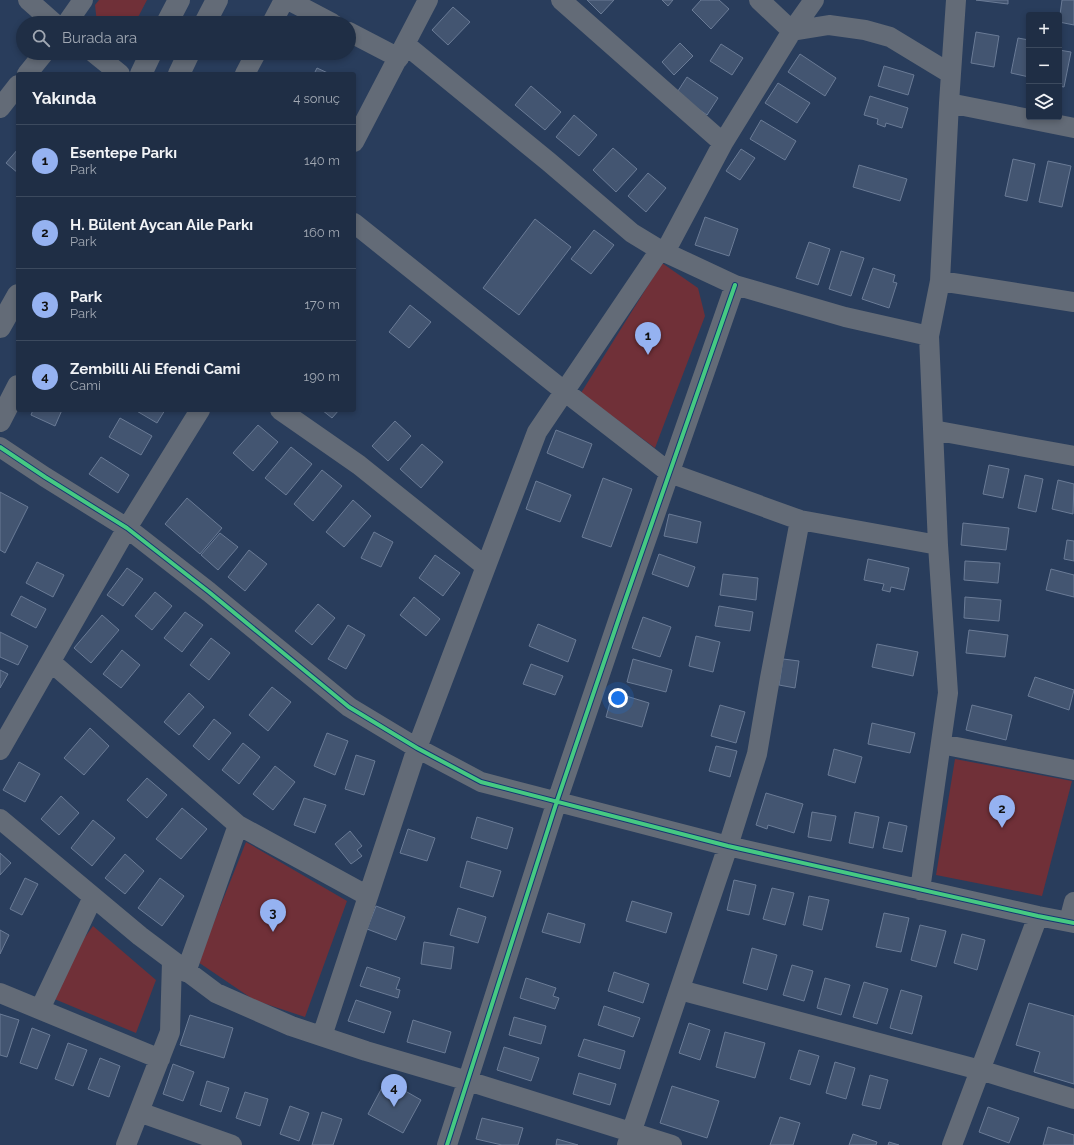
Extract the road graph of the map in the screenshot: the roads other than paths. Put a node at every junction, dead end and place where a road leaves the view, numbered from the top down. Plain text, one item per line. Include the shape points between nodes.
1 (28, 0) edge
2 (83, 0) edge
3 (179, 0) edge
4 (217, 0) edge
5 (284, 0) edge
6 (288, 0) edge
7 (428, 0) edge
8 (561, 0) edge
9 (759, 0) edge
10 (814, 0) edge
11 (956, 0) edge
12 (46, 16) edge
13 (72, 16) edge
14 (171, 16) edge
15 (209, 16) edge
16 (276, 16) edge
17 (319, 16) edge
18 (792, 31) junction
19 (356, 35) edge
20 (402, 51) junction
21 (38, 60) edge
22 (103, 60) edge
23 (148, 60) edge
24 (186, 60) edge
25 (252, 60) edge
26 (29, 72) edge
27 (118, 72) edge
28 (142, 72) edge
29 (180, 72) edge
30 (245, 72) edge
31 (951, 74) junction
32 (16, 88) edge
33 (949, 103) junction
34 (0, 108) edge
35 (1074, 128) edge
36 (356, 138) edge
37 (723, 143) junction
38 (356, 225) edge
39 (663, 251) junction
40 (940, 281) junction
41 (735, 286) junction
42 (16, 299) edge
43 (1074, 302) edge
44 (0, 327) edge
45 (929, 336) junction
46 (16, 390) edge
47 (564, 391) junction
48 (199, 412) edge
49 (283, 412) edge
50 (0, 421) edge
51 (933, 430) junction
52 (0, 447) edge
53 (1074, 456) edge
54 (670, 473) junction
55 (800, 520) junction
56 (127, 528) junction
57 (938, 545) junction
58 (485, 566) junction
59 (51, 662) junction
60 (5, 729) edge
61 (941, 744) junction
62 (416, 748) junction
63 (0, 750) edge
64 (1074, 770) edge
65 (558, 801) junction
66 (0, 819) edge
67 (238, 825) junction
68 (728, 846) junction
69 (920, 890) junction
70 (368, 896) junction
71 (93, 897) junction
72 (1072, 915) edge
73 (1038, 916) junction
74 (179, 966) junction
75 (680, 990) junction
76 (0, 993) edge
77 (40, 1009) junction
78 (322, 1036) junction
79 (160, 1059) junction
80 (980, 1070) junction
81 (468, 1081) junction
82 (1074, 1099) edge
83 (140, 1112) junction
84 (630, 1138) edge
85 (126, 1145) edge
86 (232, 1145) edge
87 (447, 1145) edge
88 (672, 1145) edge
89 (952, 1145) edge

1 - 12 street
2 - 13 street
3 - 14 street
4 - 15 street
5 - 16 street
6 - 17 street
7 - 20 street
8 - 37 street
9 - 18 street
10 - 18 street
11 - 31 street
18 - 31 street via 829,25 865,30 890,37
18 - 37 street
19 - 20 street
20 - 36 street
20 - 39 street via 550,162 632,233
21 - 26 street
22 - 27 street
23 - 28 street
24 - 29 street
25 - 30 street
31 - 33 street
32 - 34 street
33 - 35 street
33 - 40 street
37 - 39 street
38 - 47 street
39 - 41 street
39 - 47 street
40 - 43 street
40 - 45 street
41 - 45 street via 845,318
41 - 54 street
42 - 44 street
45 - 51 street
46 - 50 street
47 - 54 street
47 - 58 street via 538,432
48 - 56 street
49 - 58 street via 359,465
51 - 53 street
51 - 57 street
52 - 56 street
54 - 55 street
54 - 65 street
55 - 57 street
55 - 68 street via 757,754
56 - 59 street
56 - 62 street via 349,707
57 - 61 street via 948,693
58 - 62 street
59 - 60 street
59 - 67 street
60 - 63 street
61 - 64 street
61 - 69 street
62 - 65 street via 481,782
62 - 70 street
65 - 68 street
65 - 81 street
66 - 71 street
67 - 70 street
67 - 74 street
68 - 69 street
68 - 75 street
69 - 73 street
70 - 78 street
71 - 74 street
71 - 77 street
72 - 73 street
73 - 80 street
74 - 78 street via 216,993 291,1026
74 - 79 street via 170,1032
75 - 80 street
75 - 84 street
76 - 77 street
77 - 79 street
78 - 81 street via 366,1052
79 - 83 street
80 - 82 street
80 - 89 street
81 - 84 street
81 - 87 street
83 - 85 street
83 - 86 street
84 - 88 street

